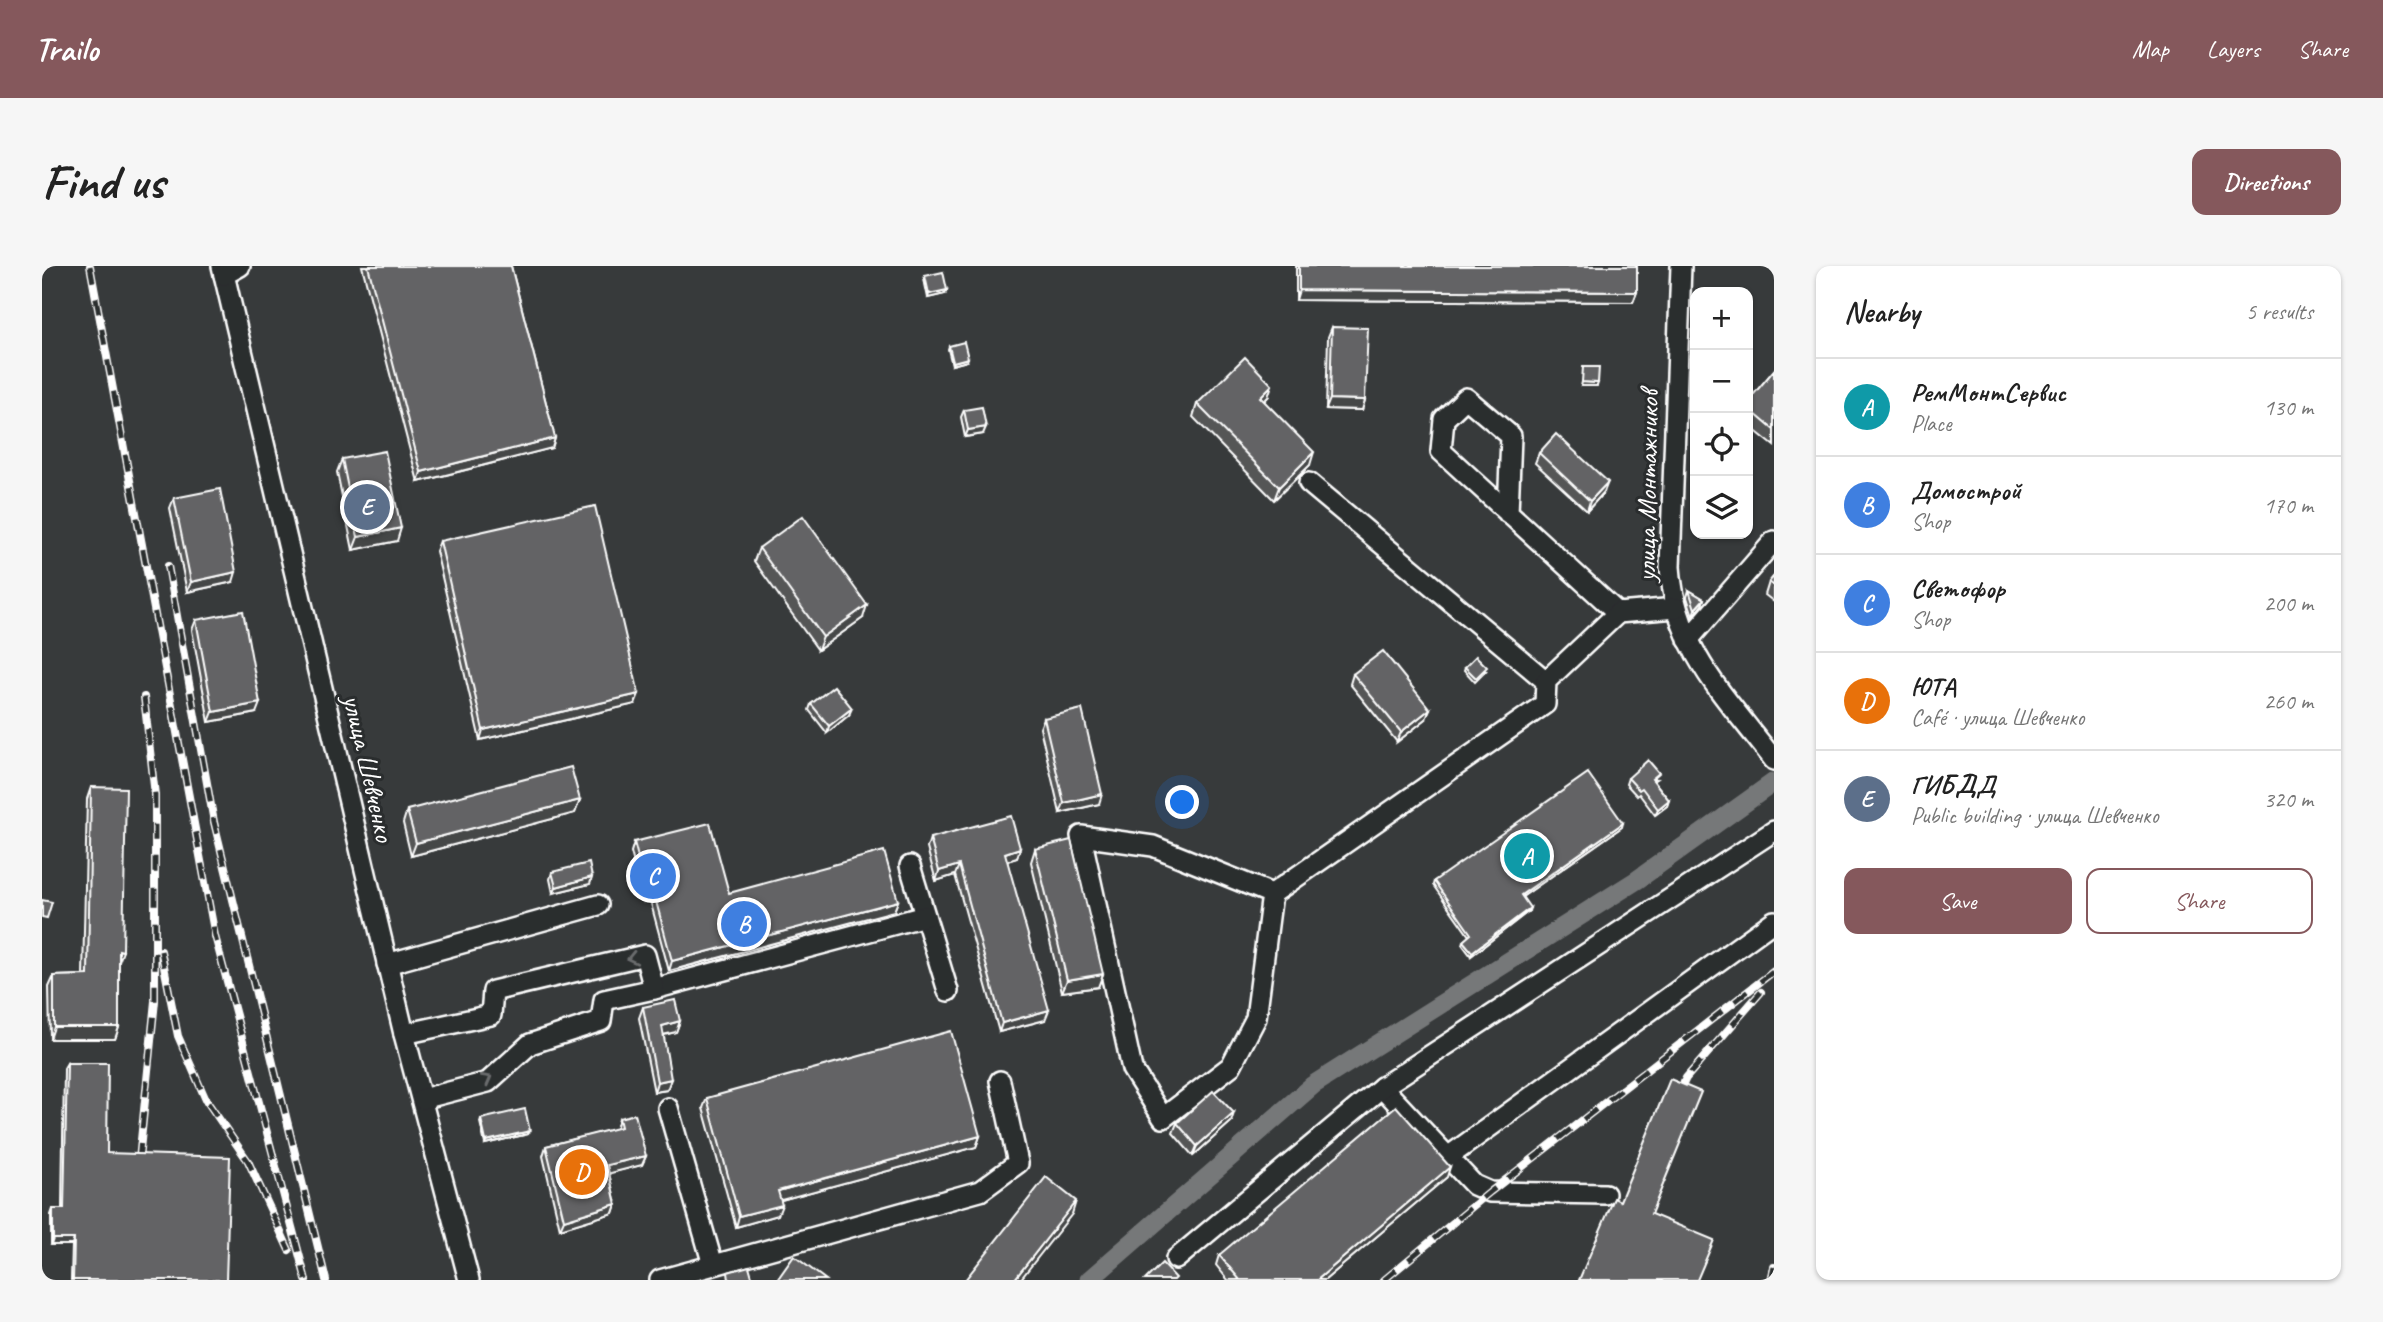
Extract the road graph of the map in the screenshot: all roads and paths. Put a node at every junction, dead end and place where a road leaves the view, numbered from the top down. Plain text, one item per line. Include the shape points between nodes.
1 (1681, 266) edge
2 (229, 269) edge
3 (1309, 483) dead end
4 (1508, 513) junction
5 (1774, 541) edge
6 (1676, 608) junction
7 (1618, 613) junction
8 (1688, 640) junction
9 (1546, 681) junction
10 (1774, 760) edge
11 (1774, 831) edge
12 (910, 866) dead end
13 (1272, 894) junction
14 (598, 905) dead end
15 (925, 916) junction
16 (1774, 922) edge
17 (387, 964) junction
18 (654, 989) junction
19 (948, 991) dead end
20 (404, 1034) junction
21 (1000, 1081) dead end
22 (1382, 1087) junction
23 (422, 1099) junction
24 (668, 1108) dead end
25 (1448, 1157) junction
26 (1605, 1194) dead end
27 (1176, 1259) dead end
28 (713, 1265) junction
29 (469, 1280) edge
30 (660, 1280) edge

1 - 6 street, улица Монтажников via 1670,567
2 - 17 street, улица Шевченко
3 - 9 street
4 - 4 street via 1441,452 1444,419 1466,398 1511,436
4 - 7 street
5 - 8 street
6 - 7 street
6 - 8 street, улица Монтажников
7 - 9 street
8 - 10 street, улица Монтажников via 1693,655
9 - 13 street via 1545,704
11 - 22 street
12 - 15 street
13 - 13 street via 1256,1018 1231,1066 1163,1118 1132,1069 1082,836 1153,846
14 - 17 street
15 - 18 street
15 - 19 street
16 - 25 street
17 - 20 street, улица Шевченко
18 -> 20 street via 645,955 493,991 491,1015
23 -> 18 street via 488,1082 530,1044 601,1021 604,1000
20 - 23 street, улица Шевченко
21 - 28 street via 1018,1163 980,1191
22 - 25 street
22 - 27 street
23 - 29 street, улица Шевченко
24 - 28 street
25 - 26 street via 1474,1185 1490,1192
28 - 30 street

